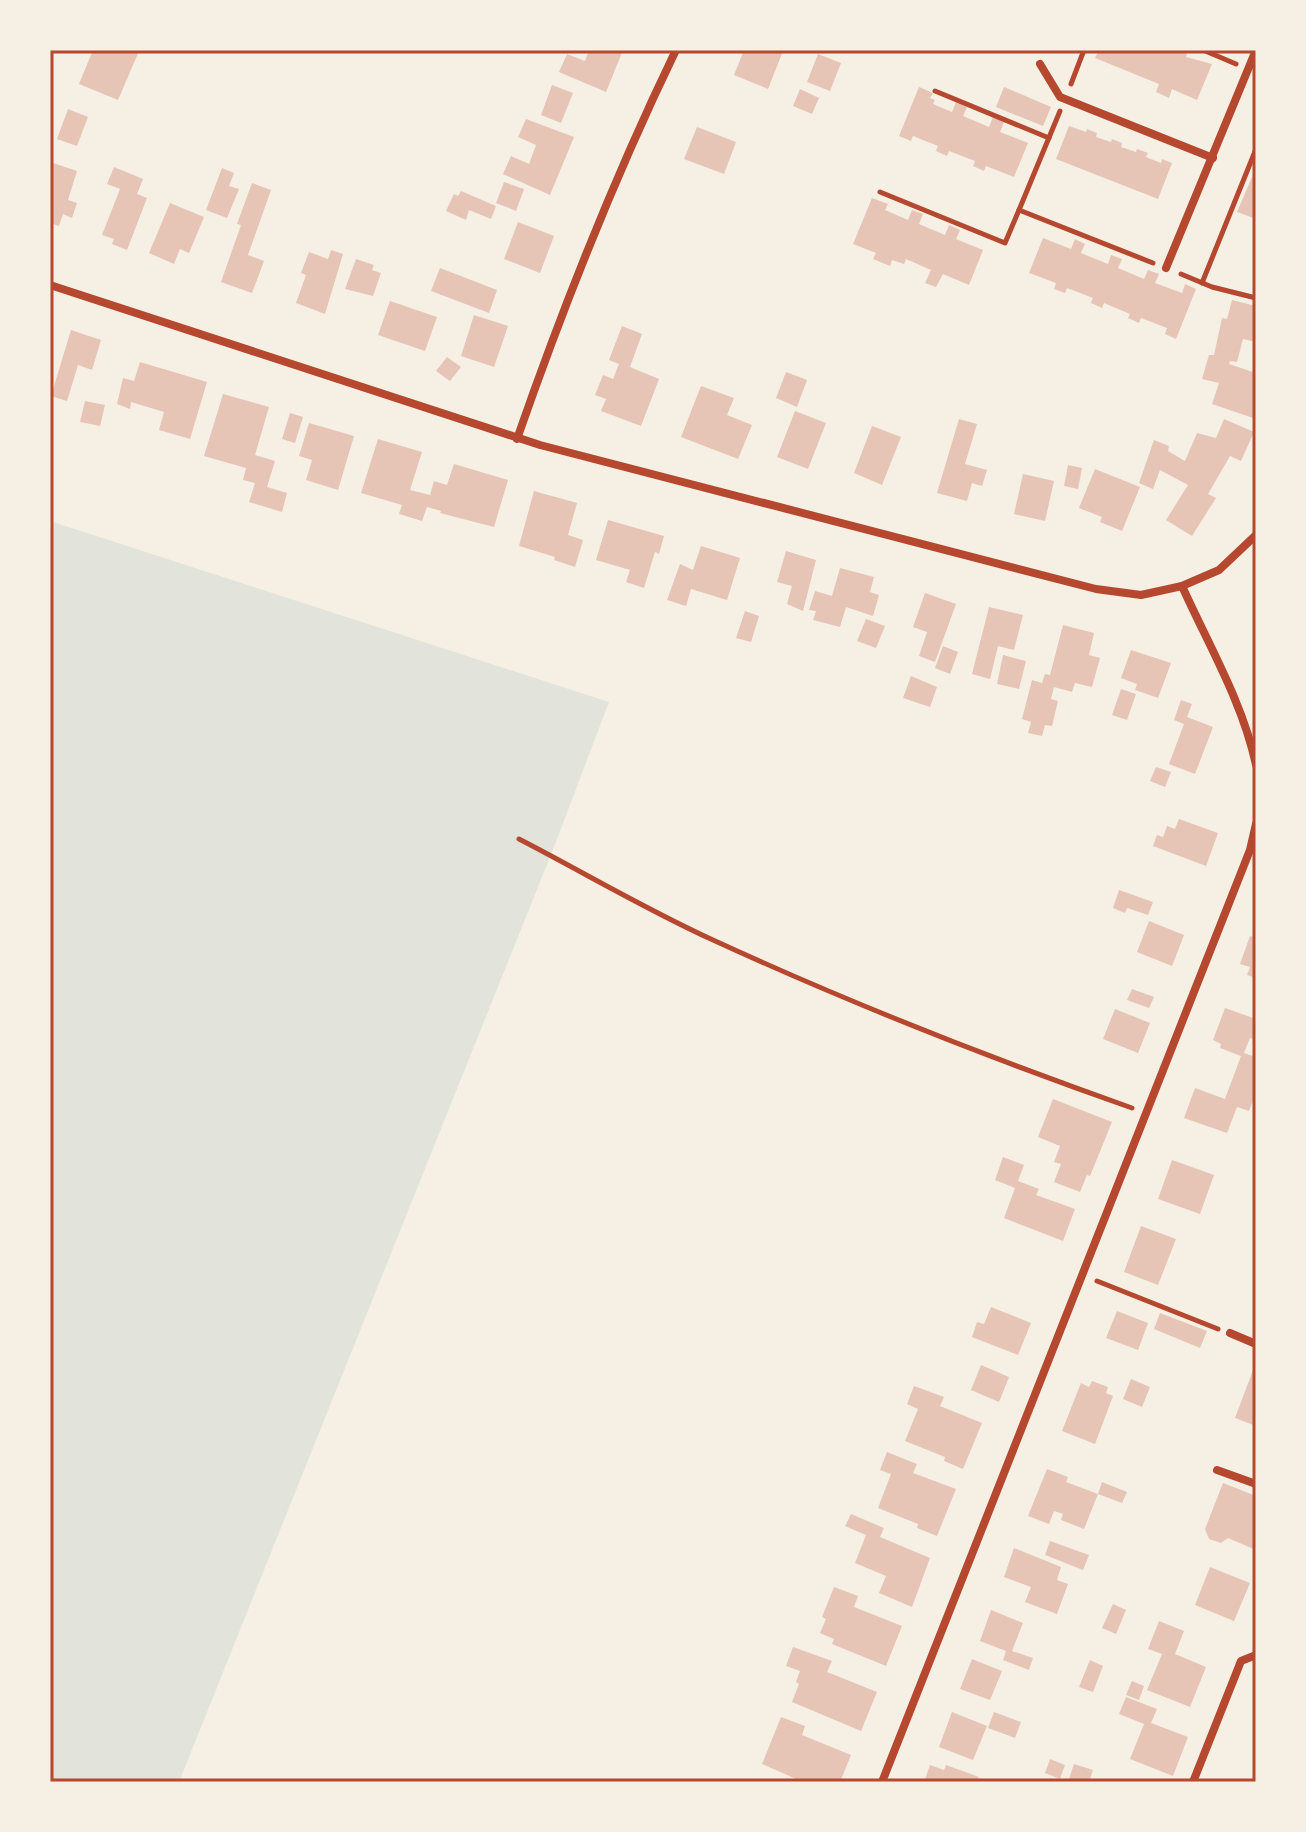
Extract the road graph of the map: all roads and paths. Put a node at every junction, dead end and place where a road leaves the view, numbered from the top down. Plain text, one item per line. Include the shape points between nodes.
1 (676, 50) edge
2 (1084, 50) edge
3 (1203, 50) edge
4 (1256, 50) edge
5 (1040, 64) dead end
6 (1248, 69) junction
7 (935, 91) dead end
8 (1065, 99) junction
9 (1049, 138) junction
10 (1256, 149) edge
11 (1213, 158) junction
12 (1254, 160) edge
13 (880, 192) dead end
14 (1019, 210) junction
15 (1166, 268) junction
16 (1202, 283) junction
17 (50, 285) edge
18 (1256, 298) edge
19 (517, 439) junction
20 (1256, 535) edge
21 (1182, 586) junction
22 (1256, 765) edge
23 (1256, 824) edge
24 (519, 839) dead end
25 (1144, 1112) junction
26 (1098, 1282) dead end
27 (1230, 1333) joint
28 (1256, 1344) edge
29 (1217, 1470) dead end
30 (1256, 1484) edge
31 (1256, 1655) edge
32 (882, 1782) edge
33 (1193, 1782) edge

1 - 19 street via 597,231
2 - 8 path
3 - 6 path
4 - 6 street
5 - 8 street
6 - 11 street
7 - 9 path
8 - 9 path
8 - 11 street
9 - 14 path
10 - 12 path
11 - 15 street
12 - 16 path
13 - 14 path via 1005,243
14 - 15 path
15 - 16 path
16 - 18 path
17 - 19 street
19 - 21 street via 1096,589 1141,595
20 - 21 street via 1219,570
21 - 22 street via 1238,709
23 - 25 street
24 - 25 path via 710,939 1016,1067
25 - 32 street
26 - 27 path
27 - 28 street
29 - 30 street
31 - 33 street via 1241,1661

